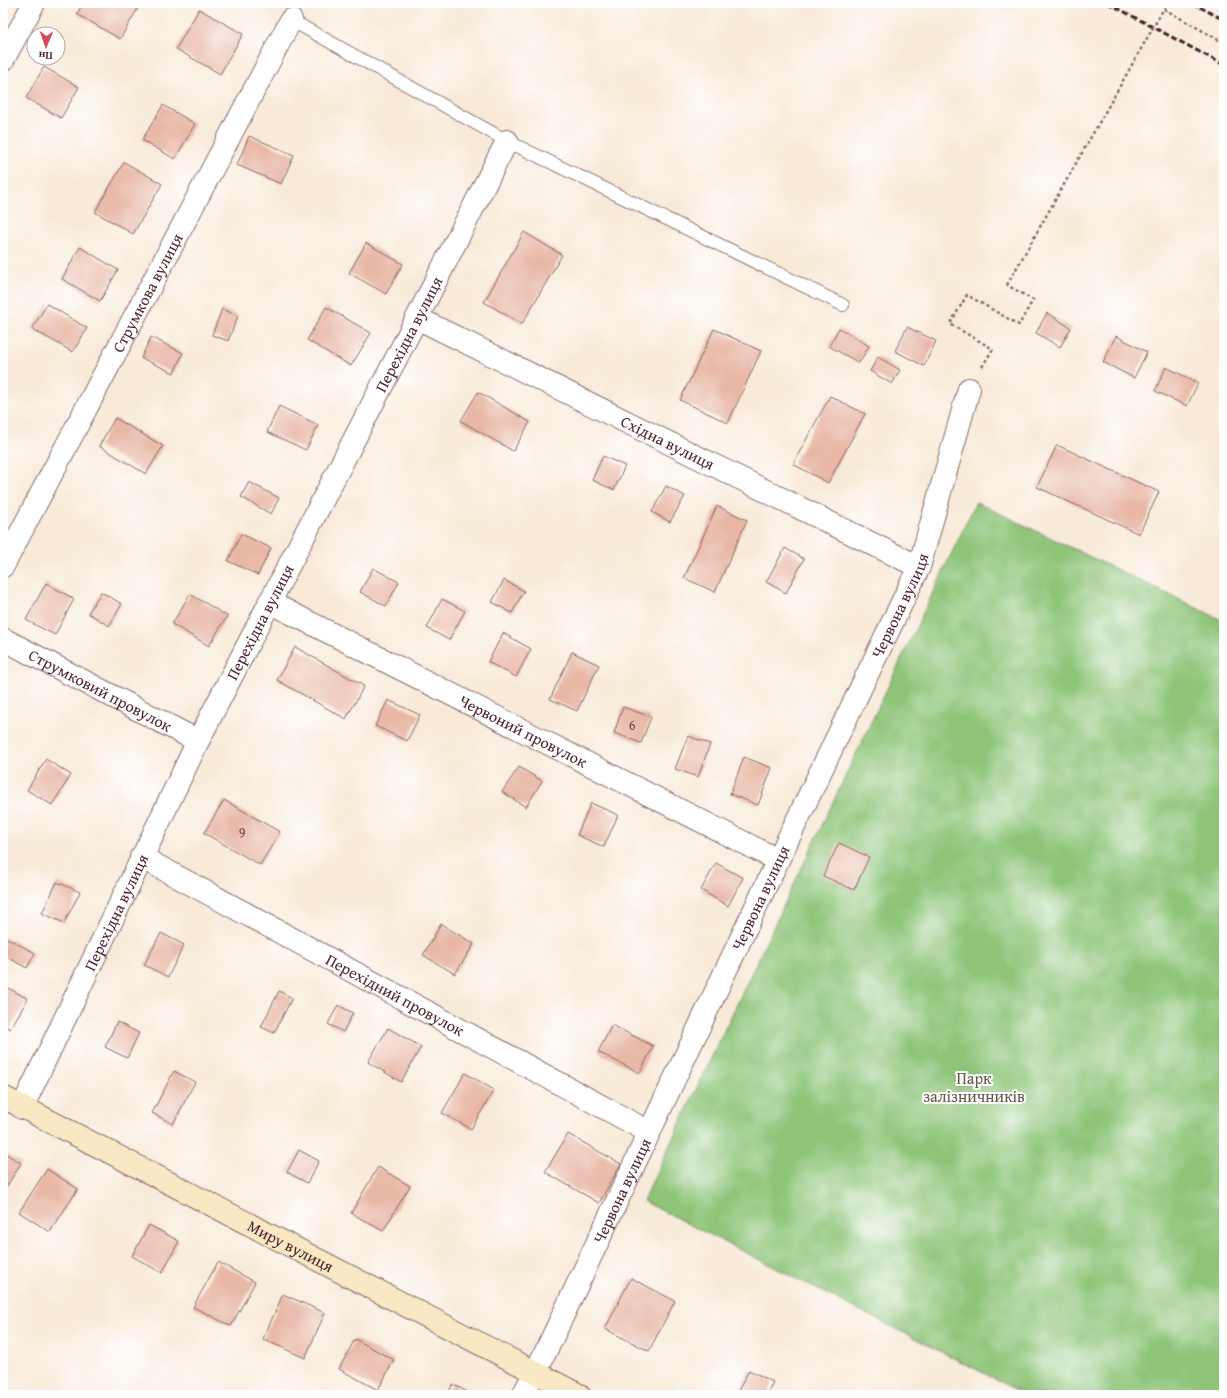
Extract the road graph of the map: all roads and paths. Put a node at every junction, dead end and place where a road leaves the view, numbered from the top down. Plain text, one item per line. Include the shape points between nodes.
1 (34, 3) edge
2 (1167, 3) edge
3 (1164, 10) junction
4 (291, 20) joint
5 (1224, 43) edge
6 (3, 60) edge
7 (506, 142) junction
8 (843, 305) dead end
9 (417, 318) junction
10 (969, 389) joint
11 (3, 566) edge
12 (919, 567) junction
13 (269, 602) junction
14 (3, 639) edge
15 (198, 741) junction
16 (142, 857) junction
17 (778, 860) junction
18 (3, 1098) edge
19 (22, 1108) junction
20 (649, 1132) junction
21 (536, 1372) junction
22 (523, 1395) edge
23 (579, 1395) edge

1 - 6 street
2 - 3 path, bridge
3 - 5 path
3 - 10 path, bridge via 1007,285 1033,300 1019,325 966,295 950,324 993,349
4 - 7 lane
4 - 11 street, Струмкова вулиця
7 - 8 lane
7 - 9 street, Перехідна вулиця
9 - 12 street, Східна вулиця
9 - 13 street, Перехідна вулиця
10 - 12 street, Червона вулиця
12 - 17 street, Червона вулиця
13 - 15 street, Перехідна вулиця
13 - 17 street, Червоний провулок
14 - 15 street, Струмковий провулок
15 - 16 street, Перехідна вулиця
16 - 19 street, Перехідна вулиця
16 - 20 street, Перехідний провулок
17 - 20 street, Червона вулиця
18 - 19 main road, Миру вулиця
19 - 21 main road, Миру вулиця
20 - 21 street, Червона вулиця
21 - 22 street, Червона вулиця
21 - 23 main road, Миру вулиця

